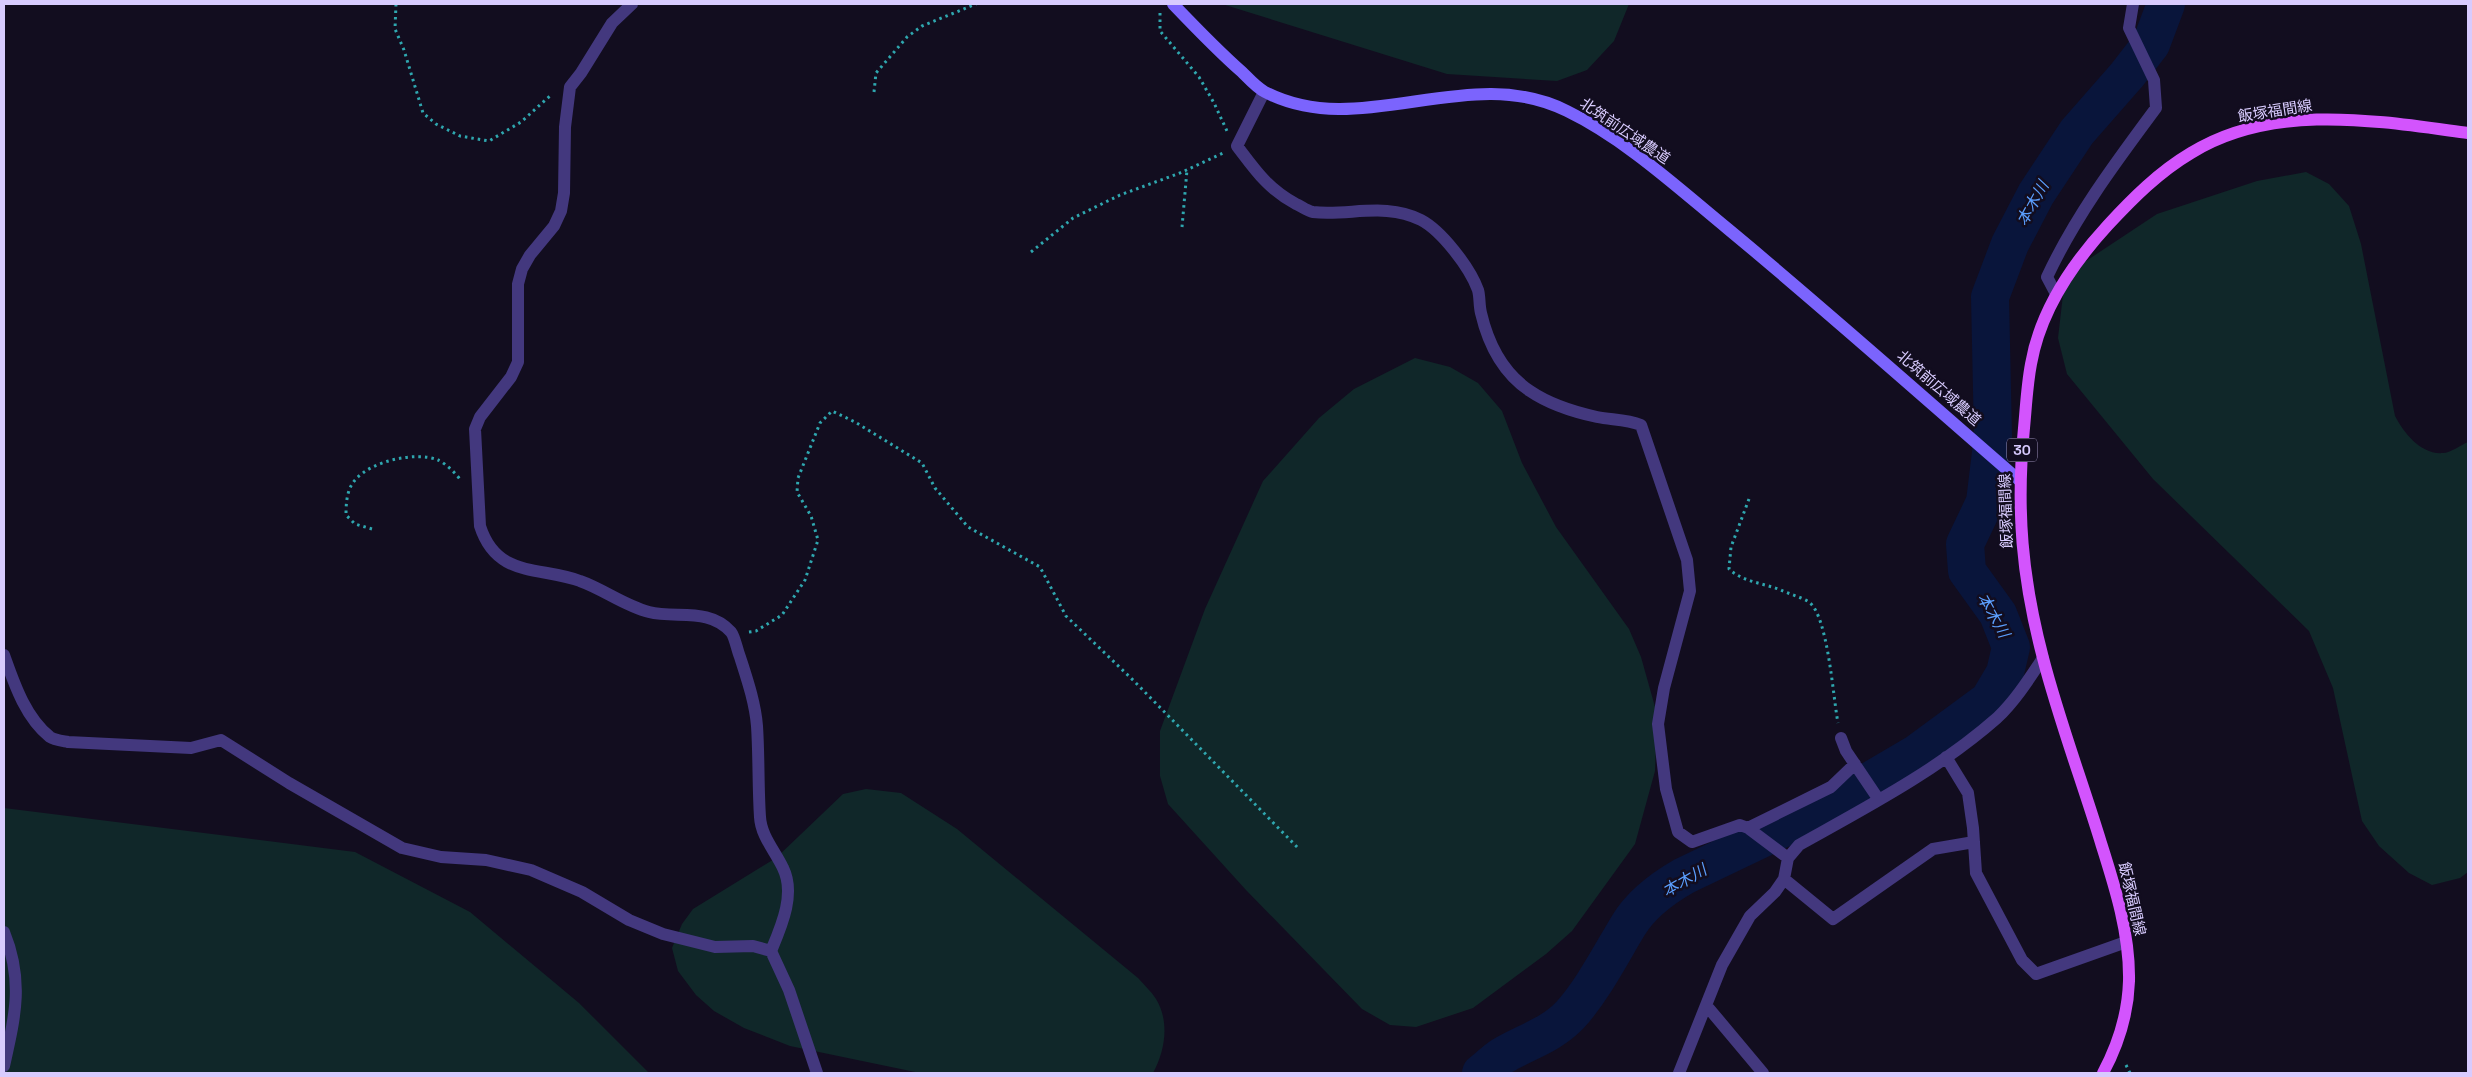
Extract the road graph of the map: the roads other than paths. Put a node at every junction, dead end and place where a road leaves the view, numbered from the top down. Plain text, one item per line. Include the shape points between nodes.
1 (632, 4) edge
2 (2134, 4) edge
3 (1167, 6) edge
4 (1264, 92) junction
5 (2468, 133) edge
6 (2056, 294) junction
7 (2019, 480) junction
8 (4, 655) edge
9 (2043, 658) junction
10 (1841, 738) road end
11 (1946, 757) junction
12 (1855, 764) junction
13 (1879, 800) junction
14 (1748, 828) junction
15 (1974, 842) junction
16 (1788, 858) junction
17 (1784, 879) junction
18 (4, 932) edge
19 (2126, 942) junction
20 (771, 951) junction
21 (1706, 1005) junction
22 (4, 1066) edge
23 (817, 1073) edge
24 (1679, 1073) edge
25 (1762, 1073) edge
26 (2102, 1073) edge

1 - 20 street via 612,23 570,87 561,211 554,226 522,269 518,284 518,362 512,377 474,429 480,526 484,539 496,551 508,562 530,572 578,580 648,612 711,618 731,632 749,686 757,725 760,825 784,870 787,889 782,925
2 - 6 street via 2128,28 2154,80 2156,108 2091,196 2062,245 2047,277
3 - 4 street, 北筑前広域農道
4 - 7 street, 北筑前広域農道 via 1317,109 1342,110 1487,92 1516,94 1568,111 1642,159 1808,295
4 - 14 street via 1237,146 1276,194 1311,212 1372,210 1400,213 1422,220 1459,256 1478,290 1480,312 1493,348 1505,368 1523,385 1551,403 1641,425 1687,560 1690,591 1664,688 1658,724 1666,789 1678,832 1692,842 1740,825
5 - 6 main road, 飯塚福間線 / 30 via 2307,119 2224,136 2191,153 2140,191 2093,242
6 - 7 main road, 飯塚福間線 / 30 via 2031,361
7 - 9 main road, 飯塚福間線 / 30 via 2025,569
8 - 20 street via 18,694 34,720 51,738 68,742 191,748 222,740 402,848 532,870 582,892 629,920 664,934 715,946 754,946
9 - 11 street via 1998,717
9 - 19 main road, 飯塚福間線 / 30 via 2114,883
10 - 12 street
11 - 13 street
11 - 15 street via 1968,793
12 - 13 street
12 - 14 street via 1831,787
13 - 16 street via 1799,845
14 - 16 street
15 - 17 street via 1933,848 1833,919
15 - 19 street via 1976,873 2022,960 2036,974
16 - 17 street
17 - 21 street via 1750,916 1722,965
18 - 22 street via 18,983
19 - 26 main road, 飯塚福間線 / 30 via 2129,981 2126,1013 2116,1047
20 - 23 street via 789,990
21 - 24 street
21 - 25 street

